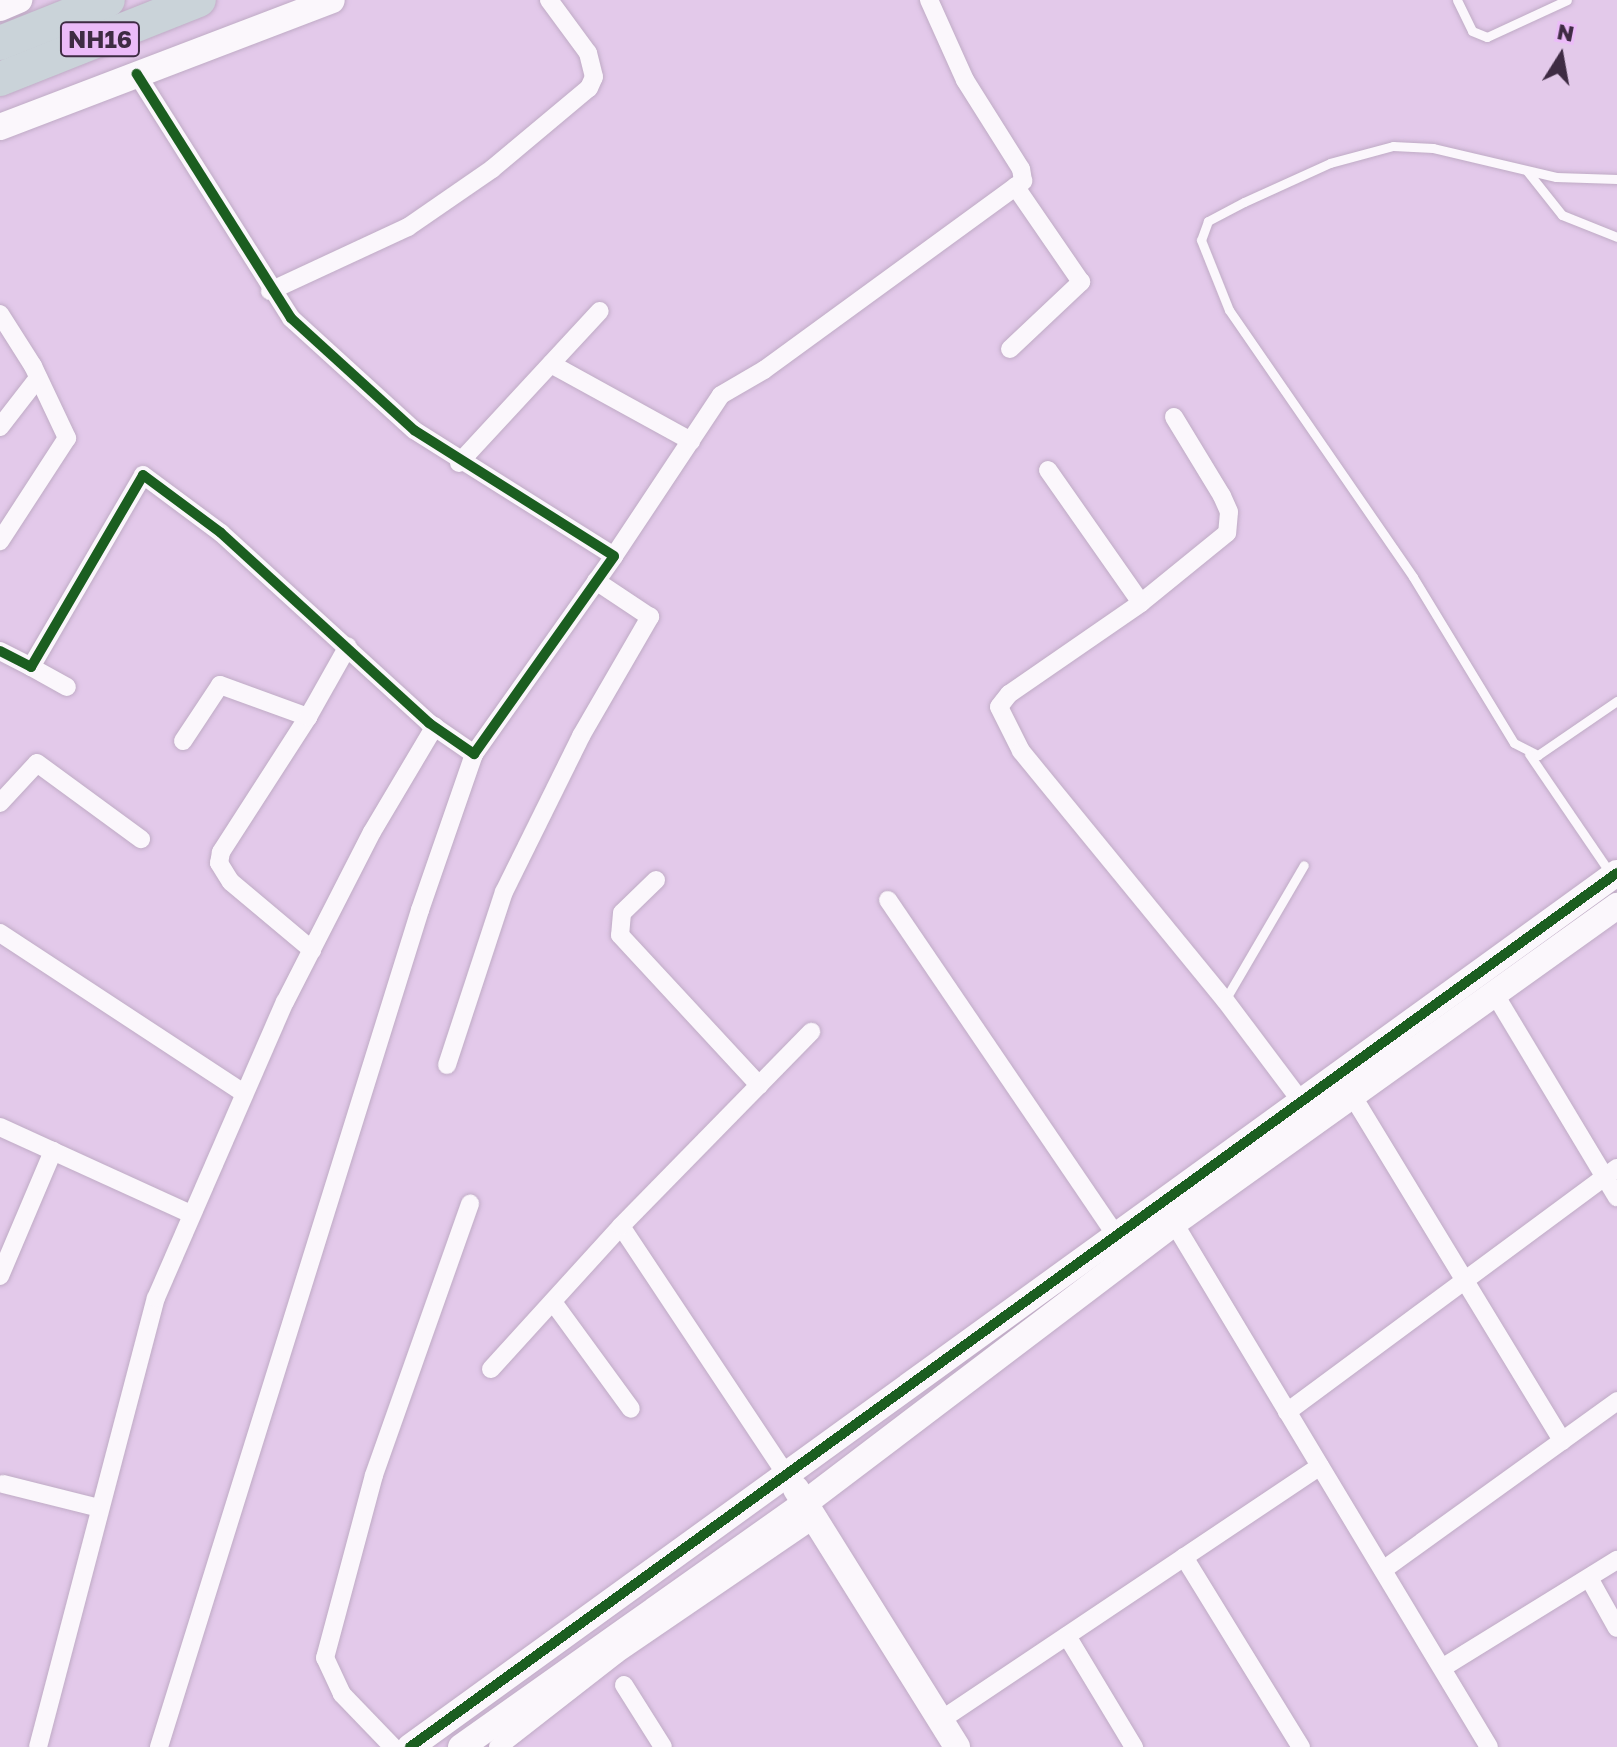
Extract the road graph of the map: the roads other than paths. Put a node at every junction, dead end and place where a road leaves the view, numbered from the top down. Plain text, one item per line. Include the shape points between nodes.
1 (19, 0) edge
2 (108, 0) edge
3 (199, 0) edge
4 (332, 0) edge
5 (549, 0) edge
6 (929, 0) edge
7 (1457, 0) edge
8 (1567, 0) edge
9 (0, 8) edge
10 (0, 43) edge
11 (137, 74) junction
12 (0, 79) edge
13 (0, 127) edge
14 (1527, 171) junction
15 (1617, 179) edge
16 (1015, 186) junction
17 (1617, 237) edge
18 (270, 291) junction
19 (600, 311) dead end
20 (0, 314) edge
21 (1010, 349) dead end
22 (551, 364) junction
23 (38, 378) junction
24 (1174, 417) dead end
25 (0, 427) edge
26 (691, 441) junction
27 (459, 463) junction
28 (1048, 470) dead end
29 (0, 541) edge
30 (614, 556) junction
31 (596, 581) junction
32 (1141, 603) junction
33 (348, 646) junction
34 (0, 651) edge
35 (31, 667) junction
36 (67, 687) dead end
37 (1617, 701) edge
38 (308, 717) junction
39 (435, 726) junction
40 (183, 741) dead end
41 (474, 754) junction
42 (1529, 754) junction
43 (0, 803) edge
44 (141, 839) dead end
45 (1304, 865) dead end
46 (1615, 875) edge
47 (656, 880) dead end
48 (888, 900) dead end
49 (1617, 906) edge
50 (0, 933) edge
51 (312, 950) junction
52 (1496, 996) junction
53 (1225, 1000) junction
54 (811, 1032) dead end
55 (447, 1065) dead end
56 (759, 1085) junction
57 (244, 1093) junction
58 (1352, 1095) junction
59 (1300, 1100) junction
60 (0, 1127) edge
61 (53, 1151) junction
62 (1611, 1173) edge
63 (1617, 1197) edge
64 (470, 1204) dead end
65 (191, 1214) junction
66 (1174, 1223) junction
67 (621, 1226) junction
68 (1116, 1235) junction
69 (0, 1276) edge
70 (1464, 1282) junction
71 (553, 1302) junction
72 (491, 1369) dead end
73 (1617, 1401) edge
74 (631, 1409) dead end
75 (1287, 1412) junction
76 (1562, 1441) junction
77 (1320, 1466) junction
78 (787, 1476) junction
79 (3, 1484) dead end
80 (99, 1508) junction
81 (810, 1511) junction
82 (1184, 1557) junction
83 (1617, 1560) edge
84 (1383, 1570) junction
85 (1589, 1578) junction
86 (1617, 1628) edge
87 (1067, 1636) junction
88 (1442, 1668) junction
89 (624, 1685) dead end
90 (941, 1720) junction
91 (38, 1747) edge
92 (159, 1747) edge
93 (393, 1747) edge
94 (410, 1747) edge
95 (461, 1747) edge
96 (498, 1747) edge
97 (663, 1747) edge
98 (957, 1747) edge
99 (1134, 1747) edge
100 (1301, 1747) edge
101 (1489, 1747) edge

1 - 9 street
2 - 10 highway, NH16
3 - 12 highway, NH16
4 - 11 street
5 - 18 street via 588,53 594,77 589,88 492,169 408,227
6 - 16 street via 965,80 1021,169 1023,181
7 - 8 lane via 1472,31 1487,37
11 - 13 street
11 - 18 street
14 - 15 lane
14 - 17 lane via 1562,215
14 - 42 lane via 1433,148 1393,146 1330,163 1244,202 1208,221 1201,240 1229,310 1413,577 1503,729
16 - 21 street via 1081,282
16 - 26 street via 764,370 734,384
18 - 27 street via 353,380
19 - 22 street
20 - 23 street
22 - 26 street
22 - 27 street
23 - 25 street
23 - 29 street via 67,438
24 - 32 street via 1222,496 1230,522 1217,545
26 - 30 street
27 - 30 street
28 - 32 street
30 - 31 street
31 - 41 street
31 - 55 street via 650,617 581,736 504,892
32 - 53 street via 1009,694 999,707 1021,751
33 - 35 street via 221,533 143,475
33 - 38 street
33 - 39 street
34 - 35 street
35 - 36 street
37 - 42 lane via 1556,745
38 - 40 street via 220,685
38 - 51 street via 221,852 219,863 231,882
39 - 41 street
39 - 51 street
41 - 92 street via 420,910
42 - 46 lane
43 - 44 street via 37,763
45 - 53 lane
46 - 59 street
47 - 56 street via 619,919 626,945
48 - 68 street
49 - 52 street
50 - 57 street
51 - 57 street
52 - 58 street
52 - 62 street
53 - 59 street
54 - 56 street
56 - 67 street
57 - 65 street
58 - 66 street
58 - 70 street
59 - 68 street
60 - 61 street
61 - 65 street
61 - 69 street
62 - 63 street
62 - 70 street
64 - 93 street via 374,1475 325,1658 342,1694
65 - 80 street via 156,1298
66 - 75 street
66 - 81 street
67 - 71 street
67 - 78 street
68 - 78 street
70 - 75 street
70 - 76 street
71 - 72 street
71 - 74 street
73 - 76 street
75 - 77 street
76 - 84 street
77 - 82 street
77 - 84 street
78 - 81 street
78 - 94 street
79 - 80 street
80 - 91 street
81 - 90 street
81 - 95 street
81 - 96 street
82 - 87 street
82 - 100 street
83 - 85 street
84 - 88 street
85 - 86 street
85 - 88 street
87 - 90 street
87 - 99 street
88 - 101 street
89 - 97 street
90 - 98 street

